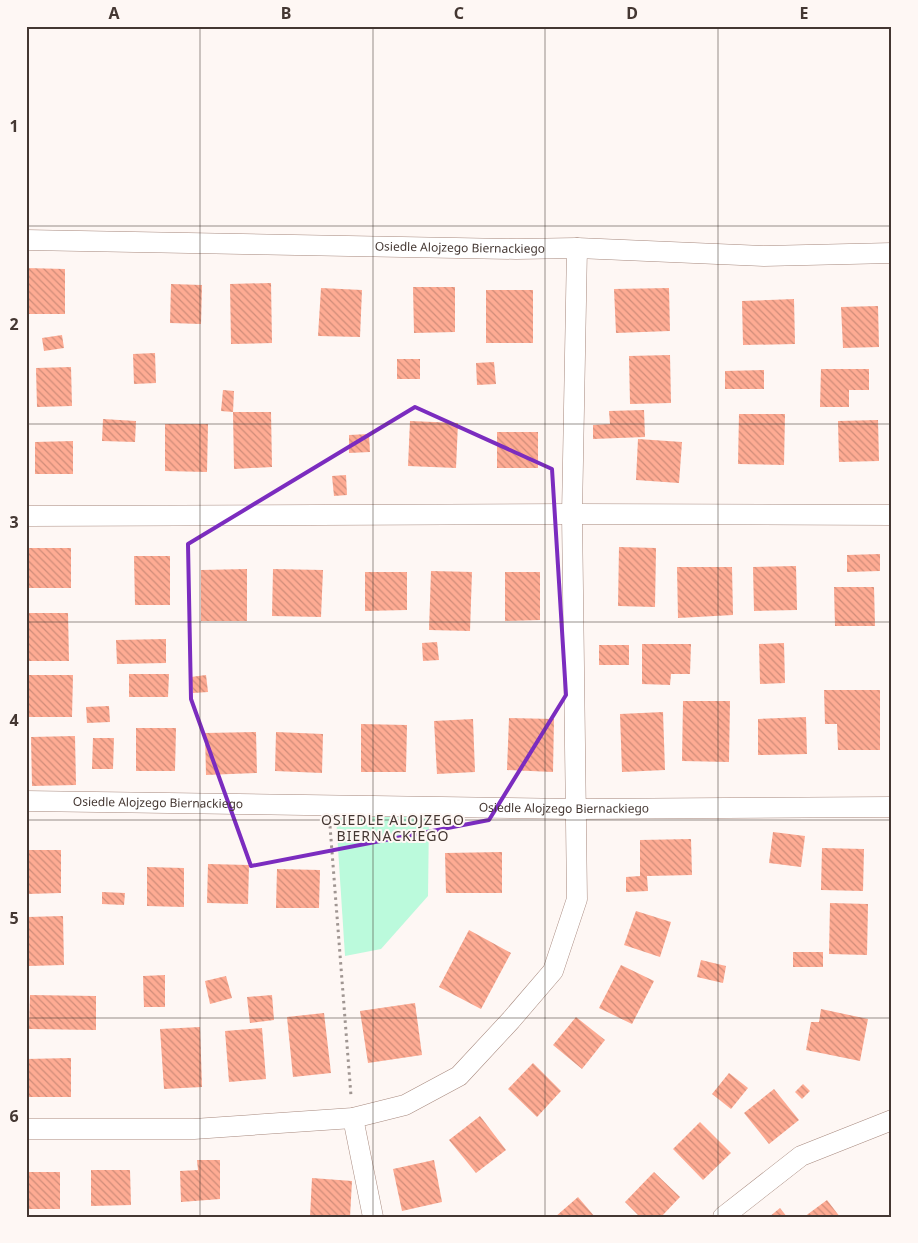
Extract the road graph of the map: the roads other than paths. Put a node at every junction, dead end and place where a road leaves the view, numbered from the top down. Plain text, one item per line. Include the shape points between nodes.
1 (26, 240) edge
2 (577, 248) junction
3 (892, 253) edge
4 (572, 514) junction
5 (892, 515) edge
6 (26, 516) edge
7 (26, 801) edge
8 (892, 808) edge
9 (576, 809) junction
10 (353, 1118) junction
11 (892, 1120) edge
12 (26, 1129) edge
13 (373, 1217) edge
14 (723, 1217) edge

1 - 2 street, Osiedle Alojzego Biernackiego
2 - 3 street, Osiedle Alojzego Biernackiego via 764,256
2 - 4 street
4 - 5 street
4 - 6 street
4 - 9 street
7 - 9 street, Osiedle Alojzego Biernackiego
8 - 9 street, Osiedle Alojzego Biernackiego
9 - 10 street via 577,899 553,971 460,1076 405,1105
10 - 12 street via 194,1129
10 - 13 street
11 - 14 street via 801,1156

